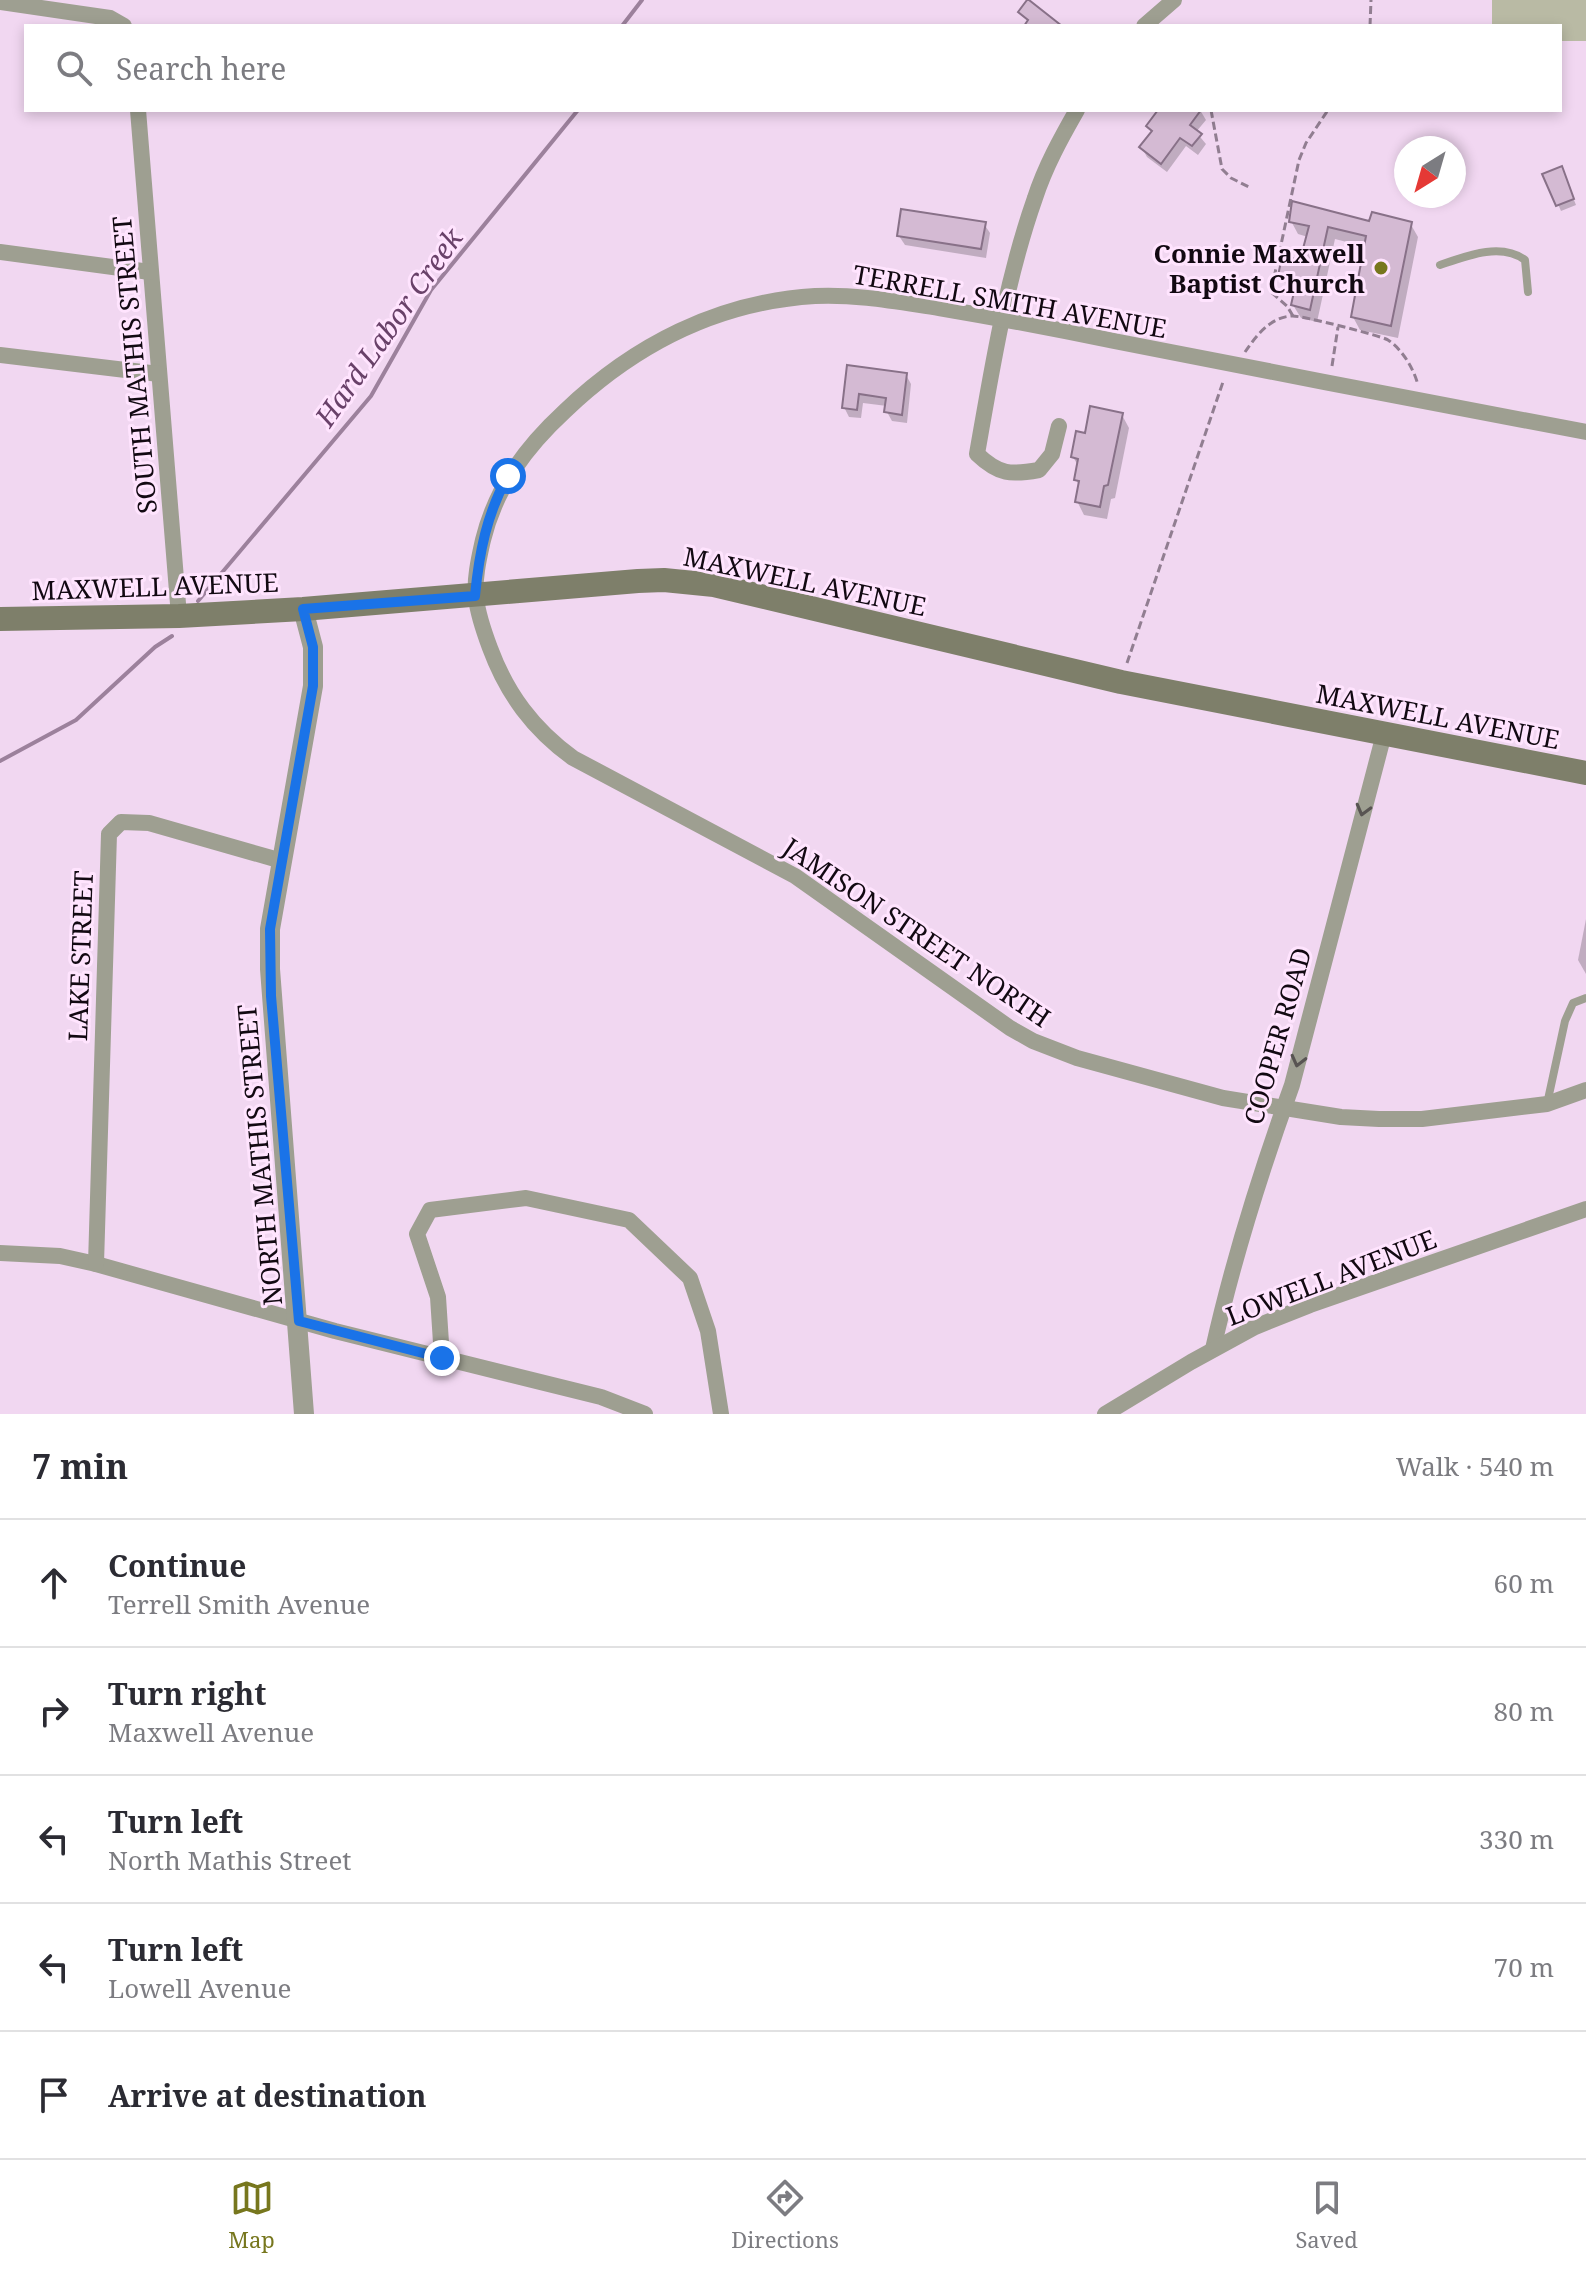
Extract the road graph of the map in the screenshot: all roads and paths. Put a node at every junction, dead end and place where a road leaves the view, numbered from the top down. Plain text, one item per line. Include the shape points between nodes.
1 (1174, 0) edge
2 (1371, 0) edge
3 (0, 2) edge
4 (120, 24) edge
5 (1146, 24) edge
6 (1370, 24) edge
7 (138, 112) edge
8 (1076, 112) edge
9 (1211, 112) edge
10 (1327, 112) edge
11 (1249, 187) dead end
12 (0, 252) edge
13 (1440, 265) dead end
14 (150, 272) junction
15 (1528, 292) dead end
16 (1293, 316) junction
17 (1003, 319) junction
18 (1338, 327) junction
19 (0, 355) edge
20 (1232, 364) junction
21 (159, 374) junction
22 (1329, 383) junction
23 (1421, 401) junction
24 (1059, 426) dead end
25 (1586, 432) edge
26 (475, 596) junction
27 (303, 609) junction
28 (179, 616) junction
29 (0, 619) edge
30 (1121, 682) junction
31 (1384, 734) junction
32 (1586, 773) edge
33 (282, 861) junction
34 (1586, 998) edge
35 (1586, 1090) edge
36 (1547, 1104) junction
37 (1283, 1108) junction
38 (1586, 1209) edge
39 (0, 1253) edge
40 (96, 1264) junction
41 (299, 1321) junction
42 (1213, 1349) junction
43 (442, 1358) junction
44 (304, 1414) edge
45 (645, 1414) edge
46 (721, 1414) edge
47 (1105, 1414) edge

1 - 5 street
2 - 6 path
3 - 4 street via 110,18
7 - 14 street, SOUTH MATHIS STREET
8 - 17 street via 1035,195
9 - 11 path via 1222,169
10 - 16 path via 1299,160 1271,292
12 - 14 street
13 - 15 lane via 1501,251 1515,253 1525,260
14 - 21 street, SOUTH MATHIS STREET
16 - 18 path
16 - 20 path via 1258,334
17 - 20 street, TERRELL SMITH AVENUE
17 - 24 street via 977,454 991,468 1014,475 1039,470 1052,454
17 - 26 street, TERRELL SMITH AVENUE via 876,298 813,296 735,309 661,339 586,391 517,463 491,514
18 - 22 path
18 - 23 path via 1387,339 1405,357
19 - 21 street
20 - 22 street, TERRELL SMITH AVENUE
20 - 30 path
21 - 28 street, SOUTH MATHIS STREET
22 - 23 street, TERRELL SMITH AVENUE
23 - 25 street, TERRELL SMITH AVENUE
26 - 27 main road, MAXWELL AVENUE
26 - 30 main road, MAXWELL AVENUE via 638,581 714,585
26 - 37 street, JAMISON STREET NORTH via 491,652 511,695 540,731 573,758 795,876 1033,1041 1176,1087
27 - 28 main road, MAXWELL AVENUE
27 - 33 street, NORTH MATHIS STREET via 313,647 313,686
28 - 29 main road, MAXWELL AVENUE
30 - 31 main road, MAXWELL AVENUE
31 - 32 main road, MAXWELL AVENUE
31 -> 37 street, COOPER ROAD
33 - 40 street, LAKE STREET via 149,823 121,822 109,834
33 - 41 street, NORTH MATHIS STREET via 270,929 271,996
34 - 36 lane via 1573,1003 1565,1021
35 - 36 street, JAMISON STREET NORTH
36 - 37 street, JAMISON STREET NORTH via 1422,1119 1353,1118
37 - 42 street, COOPER ROAD
38 - 42 street, LOWELL AVENUE via 1310,1305
39 - 40 street
40 - 41 street
41 - 43 street
41 - 44 street, NORTH MATHIS STREET
42 - 47 street, LOWELL AVENUE
43 - 45 street via 601,1397
43 - 46 street via 438,1297 417,1234 423,1222 430,1210 526,1198 629,1220 690,1278 708,1331

